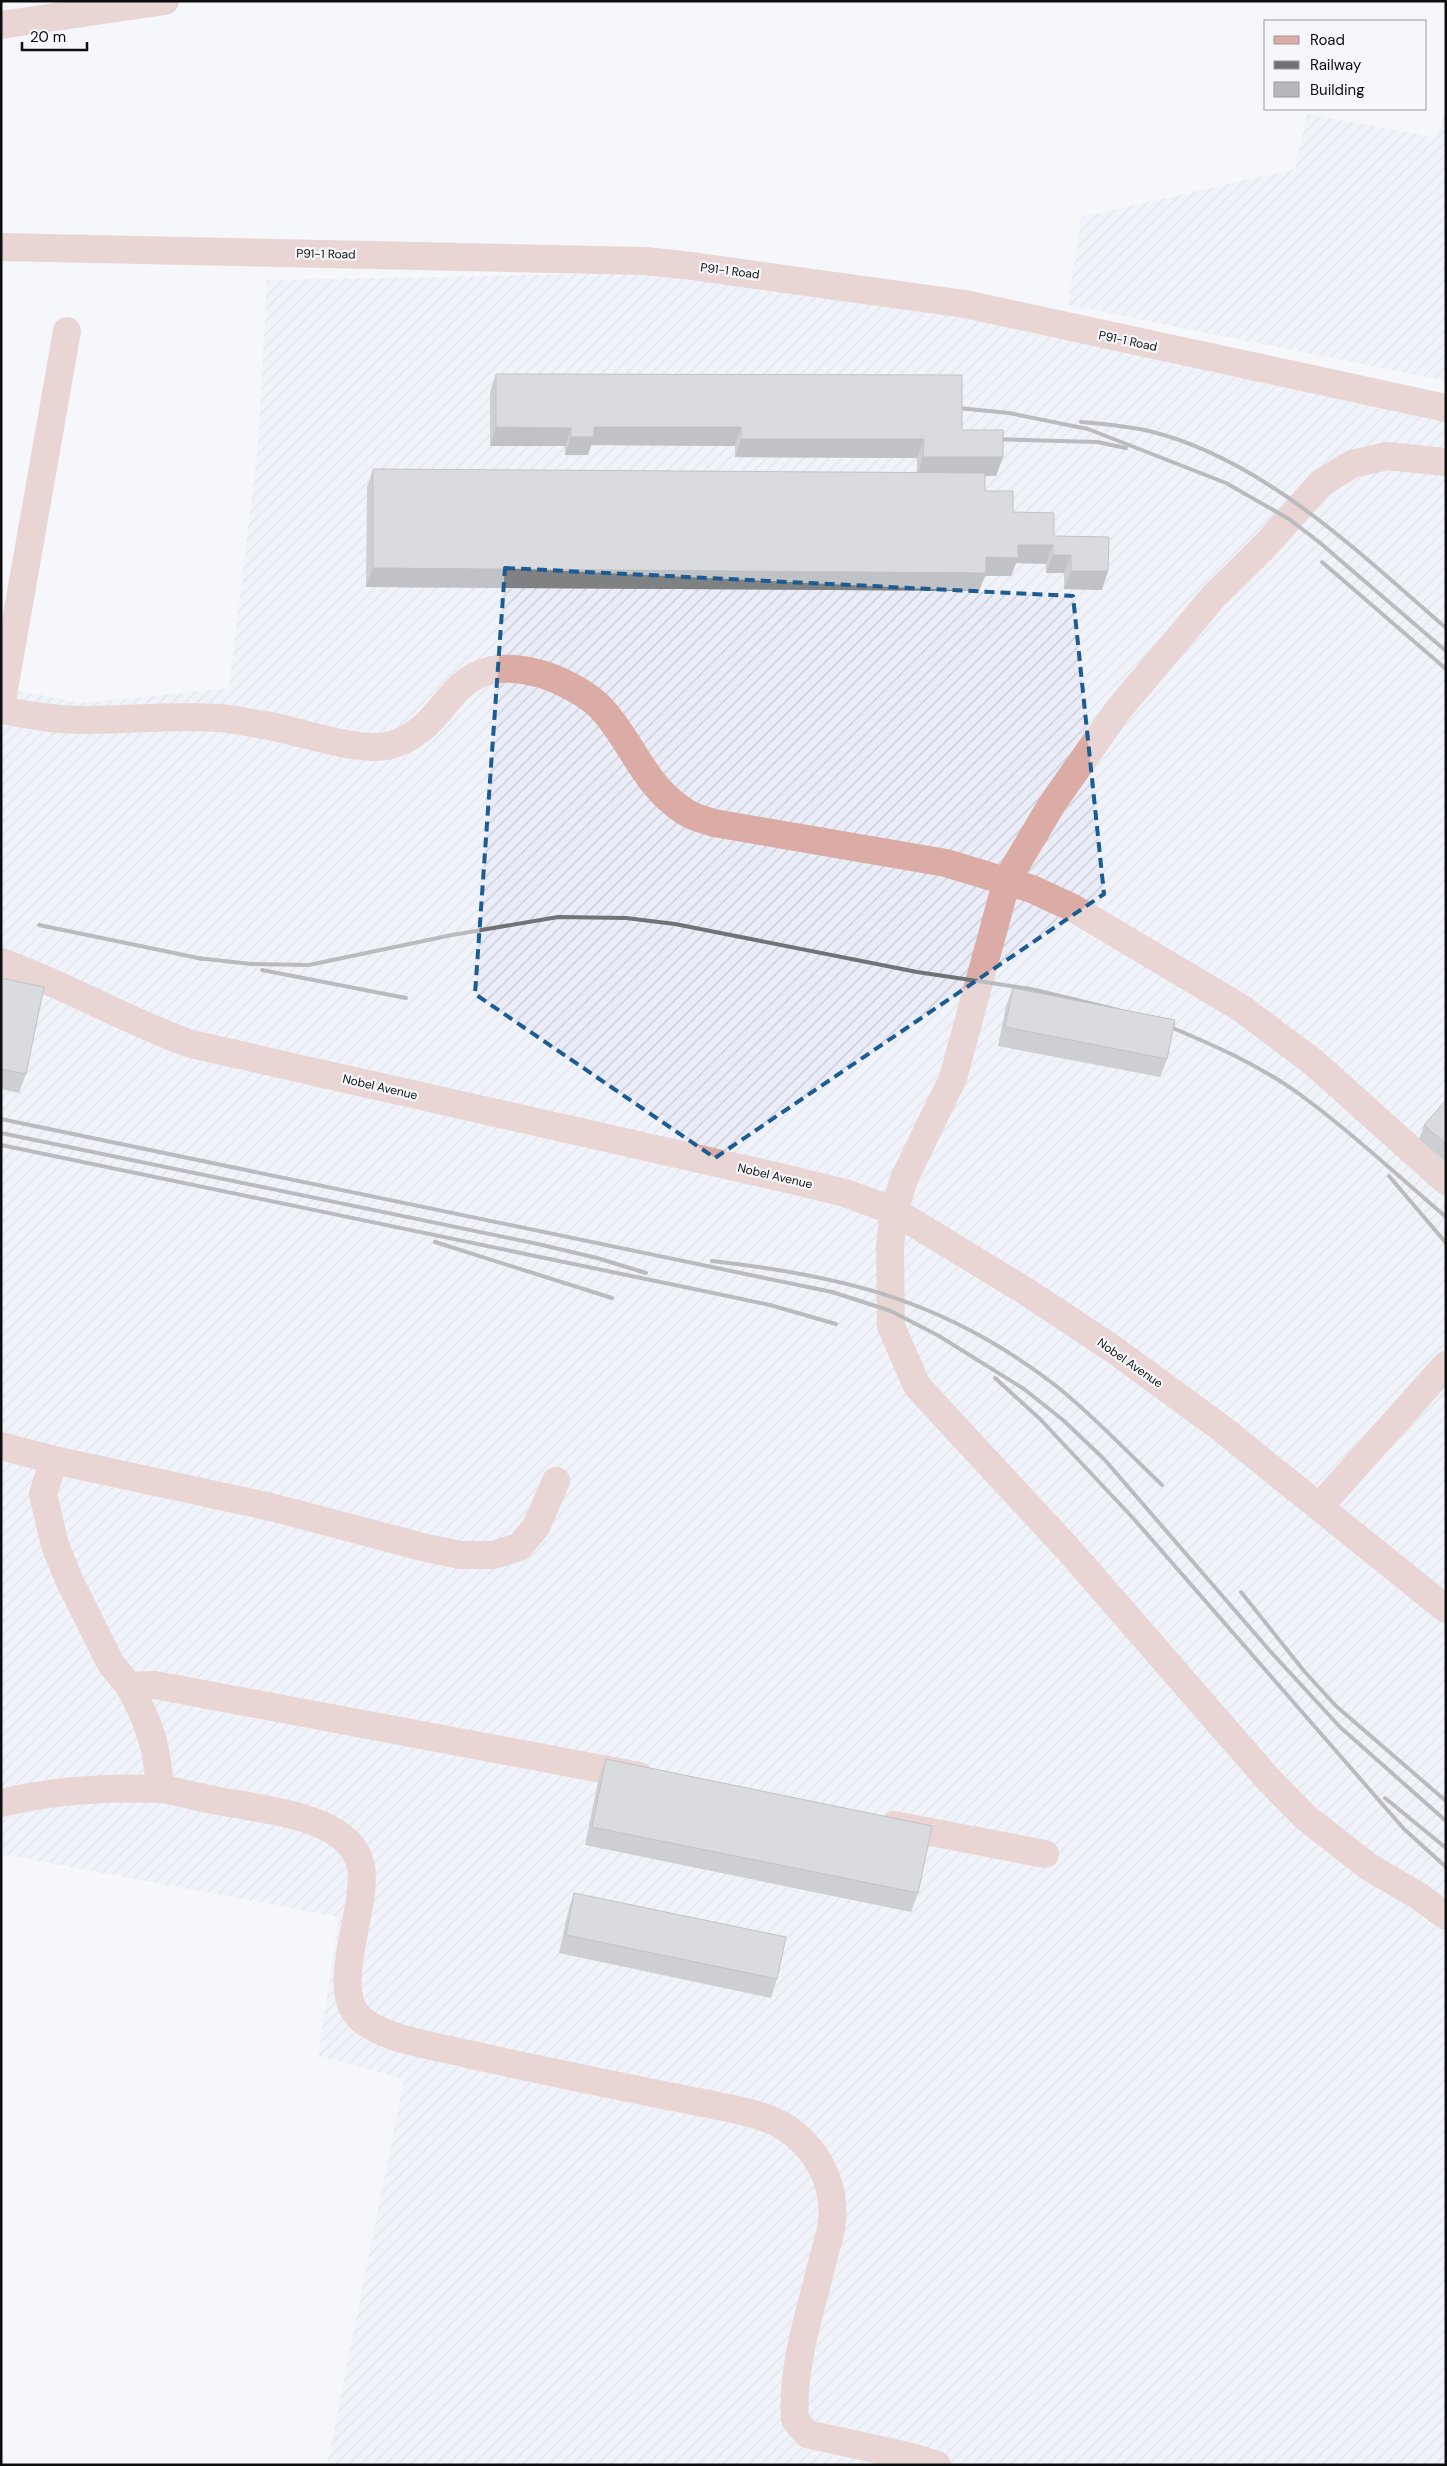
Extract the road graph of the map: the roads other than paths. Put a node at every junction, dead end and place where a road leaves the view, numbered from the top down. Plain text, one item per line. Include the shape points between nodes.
1 (165, 1) edge
2 (1, 25) edge
3 (1, 248) edge
4 (67, 331) dead end
5 (1446, 408) edge
6 (1446, 462) edge
7 (1, 708) edge
8 (1007, 880) junction
9 (1, 962) edge
10 (1446, 1181) edge
11 (894, 1211) junction
12 (1446, 1366) edge
13 (1, 1446) edge
14 (54, 1460) junction
15 (556, 1481) dead end
16 (1319, 1507) junction
17 (1446, 1610) edge
18 (129, 1686) junction
19 (660, 1780) edge
20 (160, 1789) junction
21 (1, 1803) edge
22 (872, 1821) edge
23 (1045, 1854) dead end
24 (1446, 1916) edge
25 (937, 2465) edge

1 - 2 street
3 - 5 street, P91-1 Road via 646,261 684,265 965,304
4 - 7 street
6 - 8 street via 1387,456 1352,464 1321,483 1265,546 1214,596 1118,710 1052,804
7 - 8 street via 34,716 79,720 220,718 363,746 389,746 411,738 463,682 484,671 510,668 555,679 600,706 651,781 685,813 714,824 946,864
8 - 10 street via 1073,908 1242,1008 1313,1062
8 - 11 street via 953,1078 904,1179
9 - 11 street, Nobel Avenue via 31,972 191,1044 788,1179 845,1193
11 - 16 street, Nobel Avenue via 1012,1282 1113,1350 1221,1428
11 - 24 street via 890,1246 891,1326 918,1386 1068,1549 1268,1779 1299,1810 1369,1867
12 - 16 street
13 - 14 street
14 - 15 street via 271,1507 461,1555 493,1555 519,1547 536,1528
14 - 18 street via 43,1494 55,1546 111,1664
16 - 17 street, Nobel Avenue
18 - 19 street via 154,1685
18 - 20 street via 147,1720 158,1756
20 - 21 street via 34,1796
20 - 25 street via 310,1820 337,1833 353,1847 361,1867 362,1895 348,1978 349,2000 358,2016 374,2028 407,2039 523,2066 748,2113 782,2126 802,2140 820,2162 830,2187 832,2222 796,2378 796,2420 808,2434
22 - 23 street

